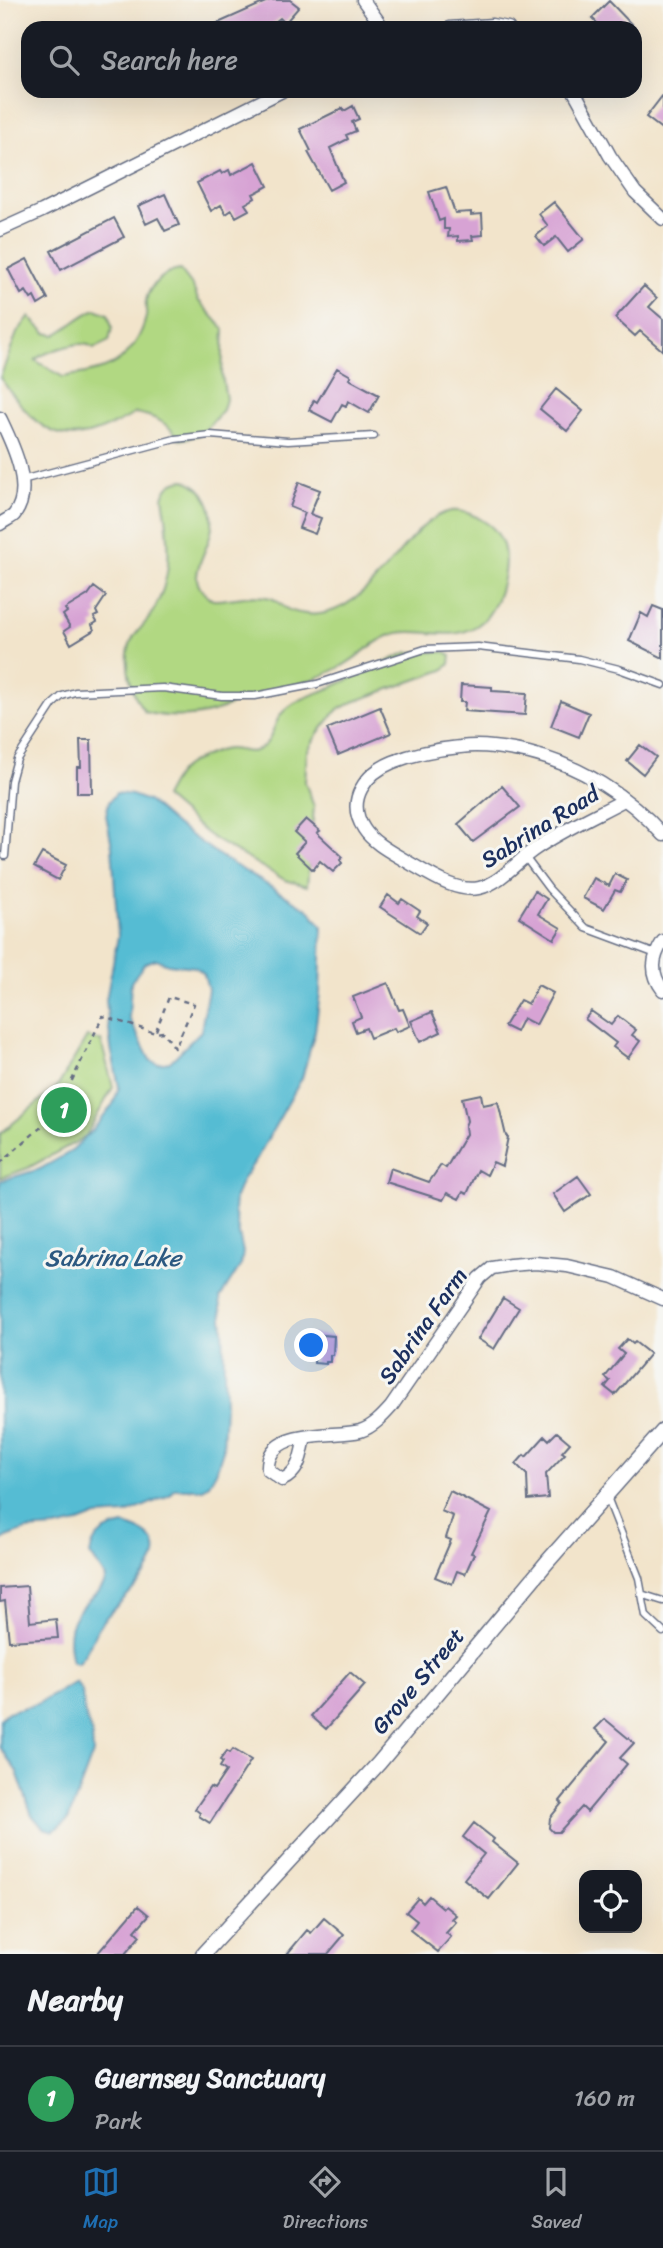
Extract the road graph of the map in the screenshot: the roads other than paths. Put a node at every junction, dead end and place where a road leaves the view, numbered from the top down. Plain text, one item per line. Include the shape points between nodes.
1 (363, 0) edge
2 (378, 21) edge
3 (268, 98) edge
4 (577, 98) edge
5 (663, 219) edge
6 (0, 230) edge
7 (0, 418) edge
8 (374, 436) dead end
9 (22, 480) junction
10 (0, 524) edge
11 (663, 685) edge
12 (624, 800) junction
13 (659, 831) edge
14 (5, 856) dead end
15 (525, 857) junction
16 (663, 941) edge
17 (656, 954) junction
18 (663, 989) edge
19 (663, 1298) edge
20 (663, 1431) edge
21 (304, 1437) dead end
22 (607, 1495) junction
23 (641, 1594) junction
24 (663, 1601) edge
25 (663, 1632) edge
26 (203, 1954) edge

1 - 2 street
3 - 6 street
4 - 5 street via 635,192
7 - 9 street via 15,449
8 - 9 lane via 288,442 210,435 174,439
9 - 10 street via 14,516
11 - 14 lane via 579,659 478,646 425,649 317,684 255,696 163,688 75,692 54,704 17,759
12 - 13 street, Sabrina Road
12 - 15 street, Sabrina Road
12 - 15 street, Sabrina Road via 561,763 483,747 461,746 394,762 361,787 356,808 369,835 397,856 453,884 470,889 486,886
15 - 17 lane via 586,928
16 - 17 street
17 - 18 street via 654,976
19 - 21 street, Sabrina Farm via 614,1277 567,1266 535,1263 492,1268 480,1278 378,1421 362,1431
20 - 22 street, Grove Street
22 - 23 lane
22 - 26 street, Grove Street via 379,1763
23 - 24 lane
23 - 25 lane via 646,1616

